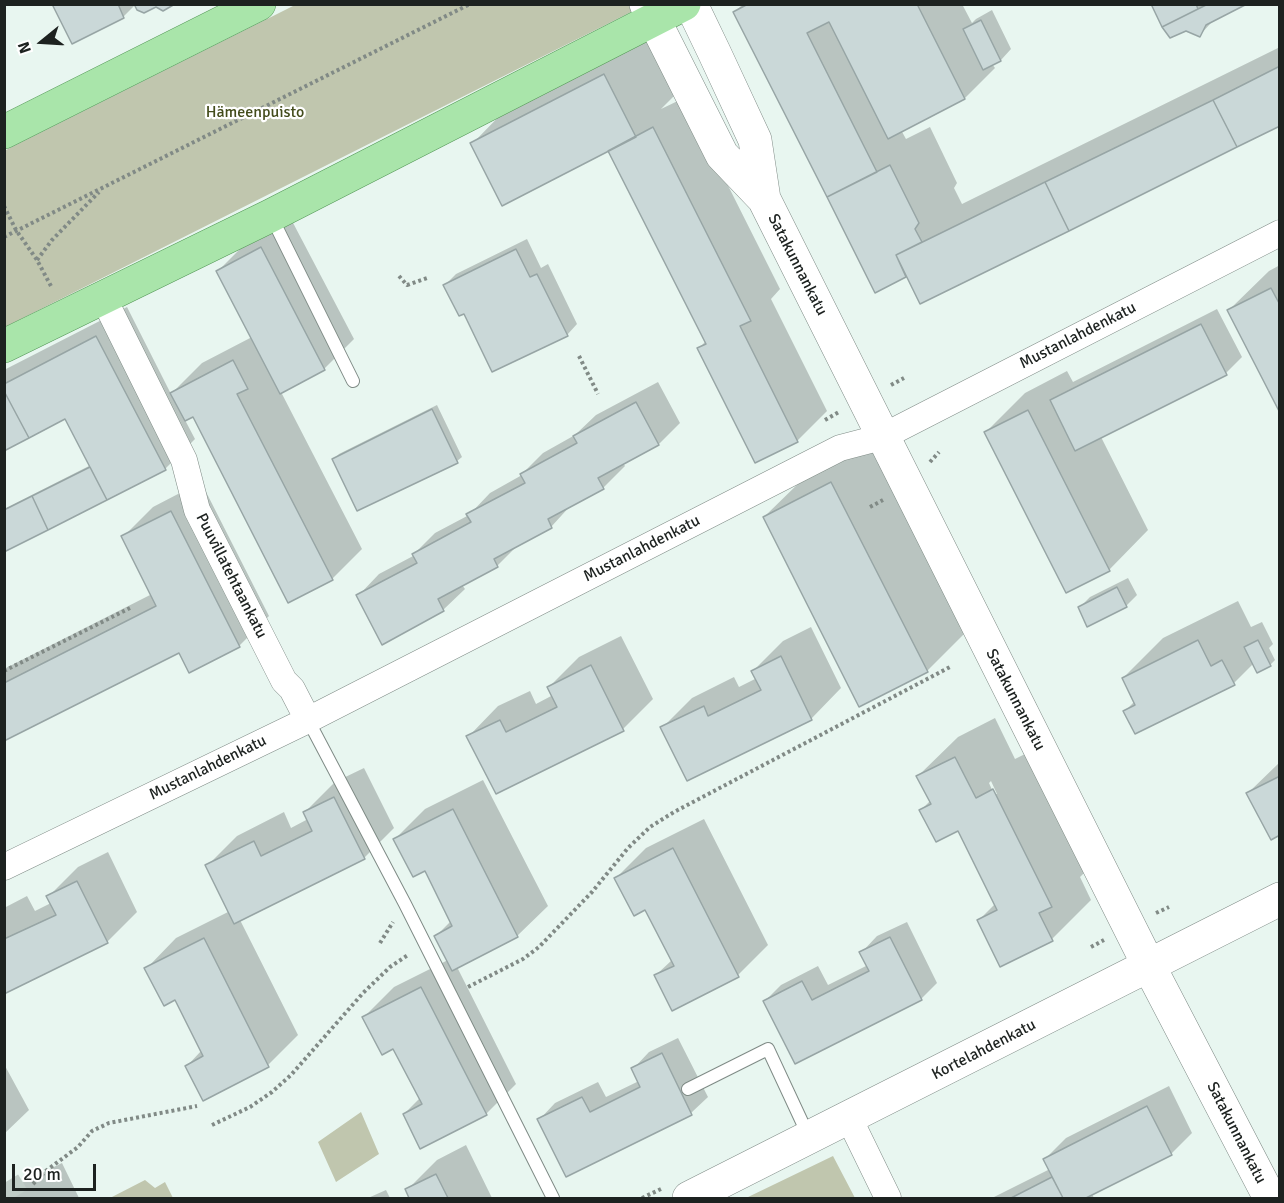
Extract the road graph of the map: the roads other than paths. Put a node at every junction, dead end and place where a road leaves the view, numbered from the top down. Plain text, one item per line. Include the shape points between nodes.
1 (259, 4) edge
2 (684, 4) edge
3 (691, 4) edge
4 (650, 12) edge
5 (7, 125) edge
6 (764, 199) junction
7 (270, 216) junction
8 (1280, 233) edge
9 (103, 297) junction
10 (4, 346) edge
11 (353, 381) dead end
12 (882, 437) junction
13 (308, 720) junction
14 (4, 867) edge
15 (1280, 899) edge
16 (1149, 966) junction
17 (688, 1089) dead end
18 (849, 1118) junction
19 (809, 1138) junction
20 (553, 1198) edge
21 (689, 1198) edge
22 (888, 1198) edge
23 (1270, 1198) edge

1 - 5 main road
2 - 4 main road
3 - 6 street, Satakunnankatu via 755,140
4 - 6 street, Satakunnankatu via 722,155
4 - 7 main road
6 - 12 street, Satakunnankatu
7 - 9 main road
7 - 11 lane
8 - 12 street, Mustanlahdenkatu
9 - 10 main road
9 - 13 street, Puuvillatehtaankatu via 184,460 197,510
12 - 13 street, Mustanlahdenkatu via 840,448
12 - 16 street, Satakunnankatu
13 - 14 street, Mustanlahdenkatu
13 - 20 lane
15 - 16 street, Kortelahdenkatu
16 - 18 street, Kortelahdenkatu
16 - 23 street, Satakunnankatu
17 - 19 lane via 768,1049
18 - 19 street, Kortelahdenkatu
18 - 22 street
19 - 21 street, Kortelahdenkatu

